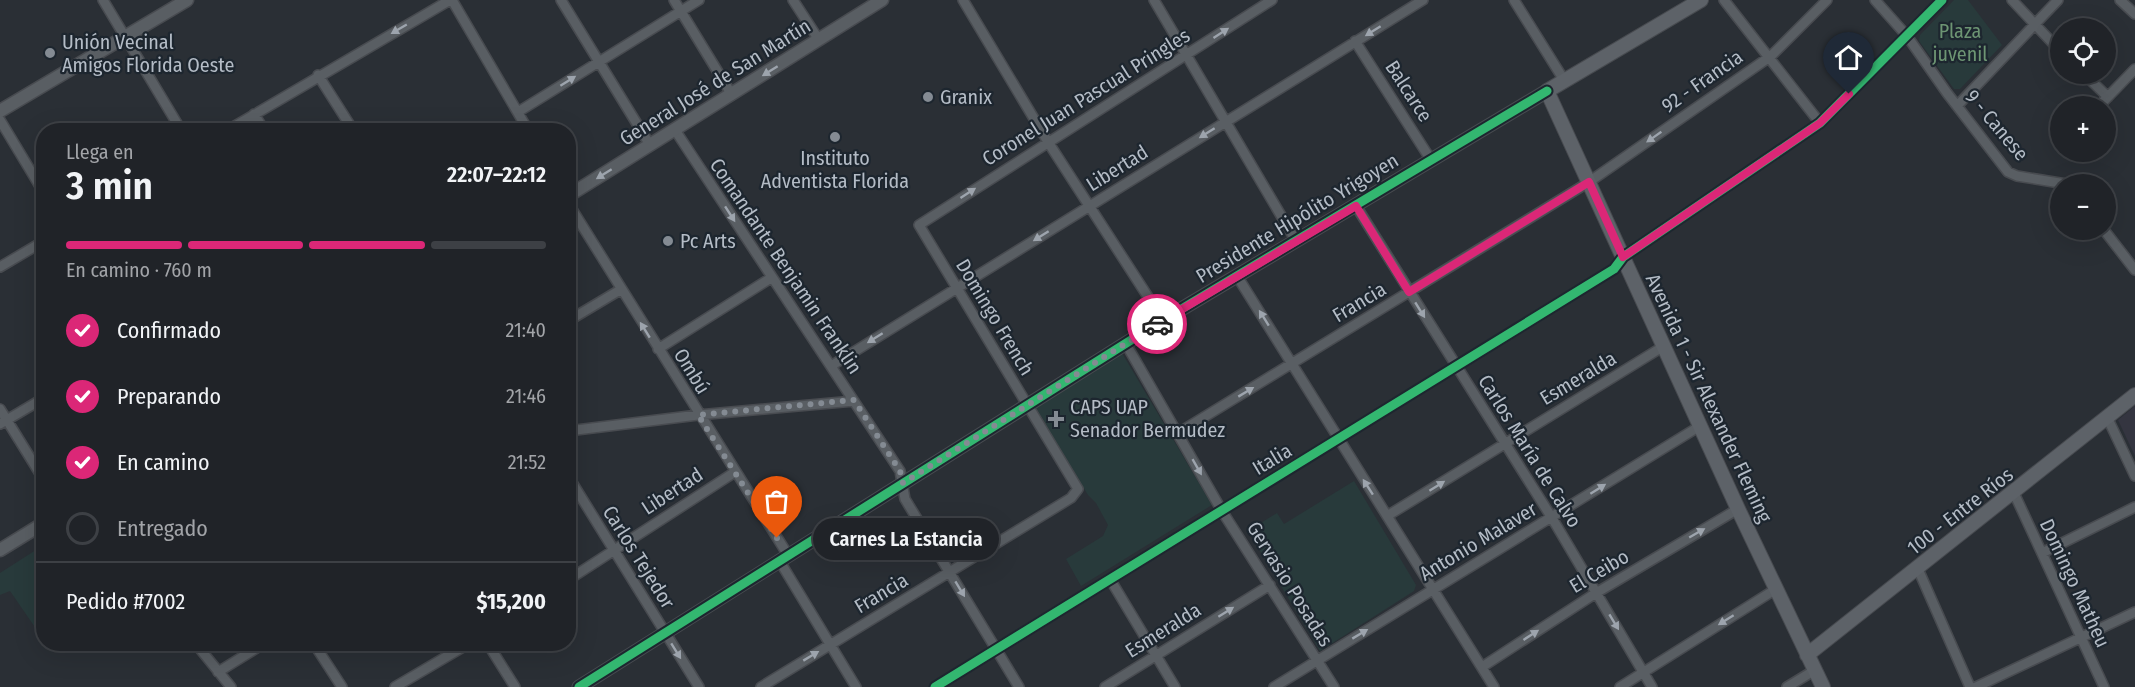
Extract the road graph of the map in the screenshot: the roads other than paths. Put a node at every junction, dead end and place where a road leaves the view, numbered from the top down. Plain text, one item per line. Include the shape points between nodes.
1 (103, 0) edge
2 (187, 0) edge
3 (451, 0) edge
4 (561, 0) edge
5 (674, 0) edge
6 (699, 0) edge
7 (794, 0) edge
8 (882, 0) edge
9 (963, 0) edge
10 (1154, 0) edge
11 (1250, 0) edge
12 (1272, 0) edge
13 (1423, 0) edge
14 (1514, 0) edge
15 (1701, 0) edge
16 (1724, 0) edge
17 (1827, 0) edge
18 (1875, 0) edge
19 (1942, 0) edge
20 (2012, 0) edge
21 (2058, 0) edge
22 (2120, 0) edge
23 (1256, 10) junction
24 (681, 11) junction
25 (2135, 14) edge
26 (2034, 25) junction
27 (1907, 36) junction
28 (125, 37) junction
29 (819, 40) junction
30 (1355, 41) junction
31 (2050, 41) edge
32 (1186, 56) junction
33 (1771, 56) junction
34 (598, 62) junction
35 (2135, 69) edge
36 (318, 75) junction
37 (1564, 80) junction
38 (2094, 84) edge
39 (1547, 91) junction
40 (732, 95) junction
41 (2107, 96) edge
42 (2109, 96) edge
43 (1958, 106) junction
44 (0, 111) edge
45 (518, 112) junction
46 (254, 114) junction
47 (0, 120) edge
48 (178, 123) edge
49 (239, 123) edge
50 (260, 123) edge
51 (349, 123) edge
52 (524, 123) edge
53 (1224, 123) junction
54 (1820, 123) junction
55 (675, 130) junction
56 (1048, 142) junction
57 (650, 146) junction
58 (1431, 160) junction
59 (36, 180) edge
60 (2050, 181) edge
61 (1589, 182) junction
62 (576, 191) edge
63 (1089, 206) junction
64 (1356, 206) junction
65 (576, 216) edge
66 (919, 225) joint
67 (2112, 240) edge
68 (1296, 241) junction
69 (36, 246) edge
70 (1623, 257) junction
71 (0, 267) edge
72 (2135, 270) edge
73 (1237, 276) junction
74 (771, 278) junction
75 (956, 289) junction
76 (620, 290) junction
77 (1409, 292) junction
78 (576, 316) edge
79 (1163, 320) junction
80 (1126, 344) junction
81 (1664, 346) junction
82 (658, 349) junction
83 (1292, 364) junction
84 (831, 366) junction
85 (1456, 367) junction
86 (2135, 395) edge
87 (854, 400) junction
88 (36, 403) edge
89 (1028, 406) junction
90 (0, 409) edge
91 (698, 415) junction
92 (2107, 417) junction
93 (3, 422) edge
94 (1700, 426) junction
95 (576, 430) edge
96 (1178, 433) junction
97 (1338, 440) junction
98 (1505, 444) junction
99 (36, 469) edge
100 (735, 472) junction
101 (2135, 476) edge
102 (903, 483) junction
103 (576, 489) edge
104 (1078, 489) joint
105 (2014, 493) junction
106 (2135, 507) edge
107 (1738, 509) junction
108 (1222, 511) junction
109 (1387, 516) junction
110 (1552, 518) junction
111 (36, 528) edge
112 (0, 550) edge
113 (615, 551) junction
114 (2042, 553) junction
115 (784, 558) junction
116 (1918, 569) junction
117 (949, 572) junction
118 (576, 575) edge
119 (1110, 579) junction
120 (1270, 585) junction
121 (1776, 589) junction
122 (1433, 590) junction
123 (1596, 593) junction
124 (2135, 612) edge
125 (665, 633) junction
126 (2081, 637) junction
127 (830, 645) junction
128 (996, 650) junction
129 (202, 651) edge
130 (251, 651) edge
131 (319, 651) edge
132 (456, 651) edge
133 (492, 651) edge
134 (1807, 655) junction
135 (1156, 656) junction
136 (1317, 660) junction
137 (1482, 667) junction
138 (1815, 670) junction
139 (218, 672) junction
140 (1643, 672) junction
141 (231, 687) edge
142 (342, 687) edge
143 (395, 687) edge
144 (515, 687) edge
145 (579, 687) edge
146 (699, 687) edge
147 (761, 687) edge
148 (856, 687) edge
149 (935, 687) edge
150 (1019, 687) edge
151 (1105, 687) edge
152 (1175, 687) edge
153 (1274, 687) edge
154 (1334, 687) edge
155 (1494, 687) edge
156 (1620, 687) edge
157 (1652, 687) edge
158 (1787, 687) edge
159 (1823, 687) edge
160 (1970, 687) edge
161 (1976, 687) edge
162 (2104, 687) edge

1 - 28 street
2 - 28 street
3 -> 36 street
3 - 45 street
4 - 34 street
5 - 24 street
6 - 24 street
7 - 29 street
8 - 29 street, General José de San Martín
9 - 56 street
10 - 32 street
11 - 23 street
12 - 23 street, Coronel Juan Pascual Pringles
13 -> 30 street, Libertad
14 - 37 street
15 - 37 main road
16 - 33 street
17 - 33 street, 92 - Francia
18 - 27 street, 9 - Canese
19 - 27 street, Italia
20 - 26 street
21 - 26 street
22 - 25 street
32 -> 23 street, Coronel Juan Pascual Pringles
24 - 34 street
24 - 40 street
26 - 31 street
26 - 43 street
27 - 43 street, 9 - Canese
27 - 54 street, Italia
28 - 44 street
28 - 48 street
29 -> 40 street, General José de San Martín
30 - 53 street, Libertad
30 - 58 street, Balcarce
32 - 53 street
32 - 56 street, Coronel Juan Pascual Pringles
33 - 54 street
33 -> 61 street, 92 - Francia
45 -> 34 street
34 - 57 street
35 - 42 street
36 - 46 street
36 - 51 street
37 - 39 main road
38 - 41 street
39 - 58 street, Presidente Hipólito Yrigoyen
39 - 61 main road, Avenida 1 - Sir Alexander Fleming
40 - 55 street, General José de San Martín
43 - 60 street, 9 - Canese via 2008,172
45 - 52 street
46 - 49 street
46 - 50 street
47 - 59 street
53 -> 63 street, Libertad
53 - 68 street
54 - 70 street, Italia
55 - 57 street, General José de San Martín
55 -> 74 street, Comandante Benjamin Franklin
56 - 63 street
66 -> 56 street, Coronel Juan Pascual Pringles
57 -> 62 street, General José de San Martín
58 - 64 street, Presidente Hipólito Yrigoyen
61 - 70 main road, Avenida 1 - Sir Alexander Fleming
61 - 77 street, Francia
63 -> 75 street, Libertad
63 - 79 street
64 - 68 street, Presidente Hipólito Yrigoyen
64 - 77 street, Carlos María de Calvo
65 - 76 street, Ombú
66 - 75 street, Domingo French
67 - 72 street
68 - 73 street, Presidente Hipólito Yrigoyen
69 - 71 street
70 - 81 main road, Avenida 1 - Sir Alexander Fleming
70 - 85 street, Italia via 1614,269
73 - 79 street, Presidente Hipólito Yrigoyen
83 -> 73 street
74 - 82 street
74 - 84 street, Comandante Benjamin Franklin
75 -> 84 street, Libertad
75 - 89 street, Domingo French
76 - 78 street
82 -> 76 street, Ombú
77 - 83 street, Francia
77 -> 85 street, Carlos María de Calvo
79 - 80 street, Presidente Hipólito Yrigoyen
80 - 89 street, Presidente Hipólito Yrigoyen
80 - 96 street, Gervasio Posadas
81 - 94 main road, Avenida 1 - Sir Alexander Fleming
81 - 98 street, Esmeralda
82 - 91 street, Ombú
96 -> 83 street, Francia
83 - 97 street
84 - 87 street, Comandante Benjamin Franklin
85 - 97 street, Italia
85 - 98 street, Carlos María de Calvo
86 - 92 main road, 100 - Entre Ríos
87 - 91 street
87 - 102 street, Comandante Benjamin Franklin via 900,471
88 - 93 street
89 - 102 street, Presidente Hipólito Yrigoyen
89 - 104 street, Domingo French
90 - 93 street
91 - 95 street
91 - 100 street, Ombú
92 - 101 street
92 - 105 main road, 100 - Entre Ríos
93 - 99 street
94 - 107 main road, Avenida 1 - Sir Alexander Fleming
110 -> 94 street, Antonio Malaver
96 -> 108 street, Gervasio Posadas
97 - 108 street, Italia
109 -> 97 street
109 -> 98 street, Esmeralda
98 - 110 street, Carlos María de Calvo
100 - 113 street, Libertad
100 - 115 street, Ombú
102 - 115 street, Presidente Hipólito Yrigoyen
102 - 117 street, Comandante Benjamin Franklin via 905,499
103 - 113 street, Carlos Tejedor
104 - 117 street, Francia via 1071,498
105 - 114 street, Domingo Matheu
105 - 116 main road, 100 - Entre Ríos
106 - 114 street
107 - 121 main road, Avenida 1 - Sir Alexander Fleming
123 -> 107 street, El Ceibo
108 - 119 street, Italia
108 - 120 street, Gervasio Posadas
109 - 122 street
110 - 122 street, Antonio Malaver
110 - 123 street, Carlos María de Calvo
111 - 112 street
113 - 118 street, Libertad
113 - 125 street, Carlos Tejedor
114 - 126 street, Domingo Matheu
115 - 125 street, Presidente Hipólito Yrigoyen
115 - 127 street, Ombú
116 - 134 main road, 100 - Entre Ríos
116 - 160 street
117 - 127 street, Francia
117 -> 128 street, Comandante Benjamin Franklin
119 - 128 street, Italia
119 - 135 street
135 -> 120 street, Esmeralda
120 - 136 street, Gervasio Posadas
121 - 134 main road, Avenida 1 - Sir Alexander Fleming
121 -> 140 street
136 -> 122 street, Antonio Malaver
122 - 137 street
137 -> 123 street, El Ceibo
123 -> 140 street, Carlos María de Calvo
124 - 126 street
125 - 145 street, Presidente Hipólito Yrigoyen
125 -> 146 street, Carlos Tejedor
126 - 161 street
126 - 162 street, Domingo Matheu
147 -> 127 street, Francia
127 - 148 street, Ombú
128 - 149 street, Italia
128 - 150 street, Comandante Benjamin Franklin
129 - 139 street
130 - 139 street
131 - 142 street
132 - 143 street
133 - 144 street
134 - 138 main road, Avenida 1 - Sir Alexander Fleming
135 - 151 street, Esmeralda
135 - 152 street
136 - 153 street, Antonio Malaver
136 - 154 street, Gervasio Posadas
137 - 155 street
138 - 158 street
138 - 159 main road, Avenida 1 - Sir Alexander Fleming
139 - 141 street
140 - 156 street
140 - 157 street, Carlos María de Calvo

